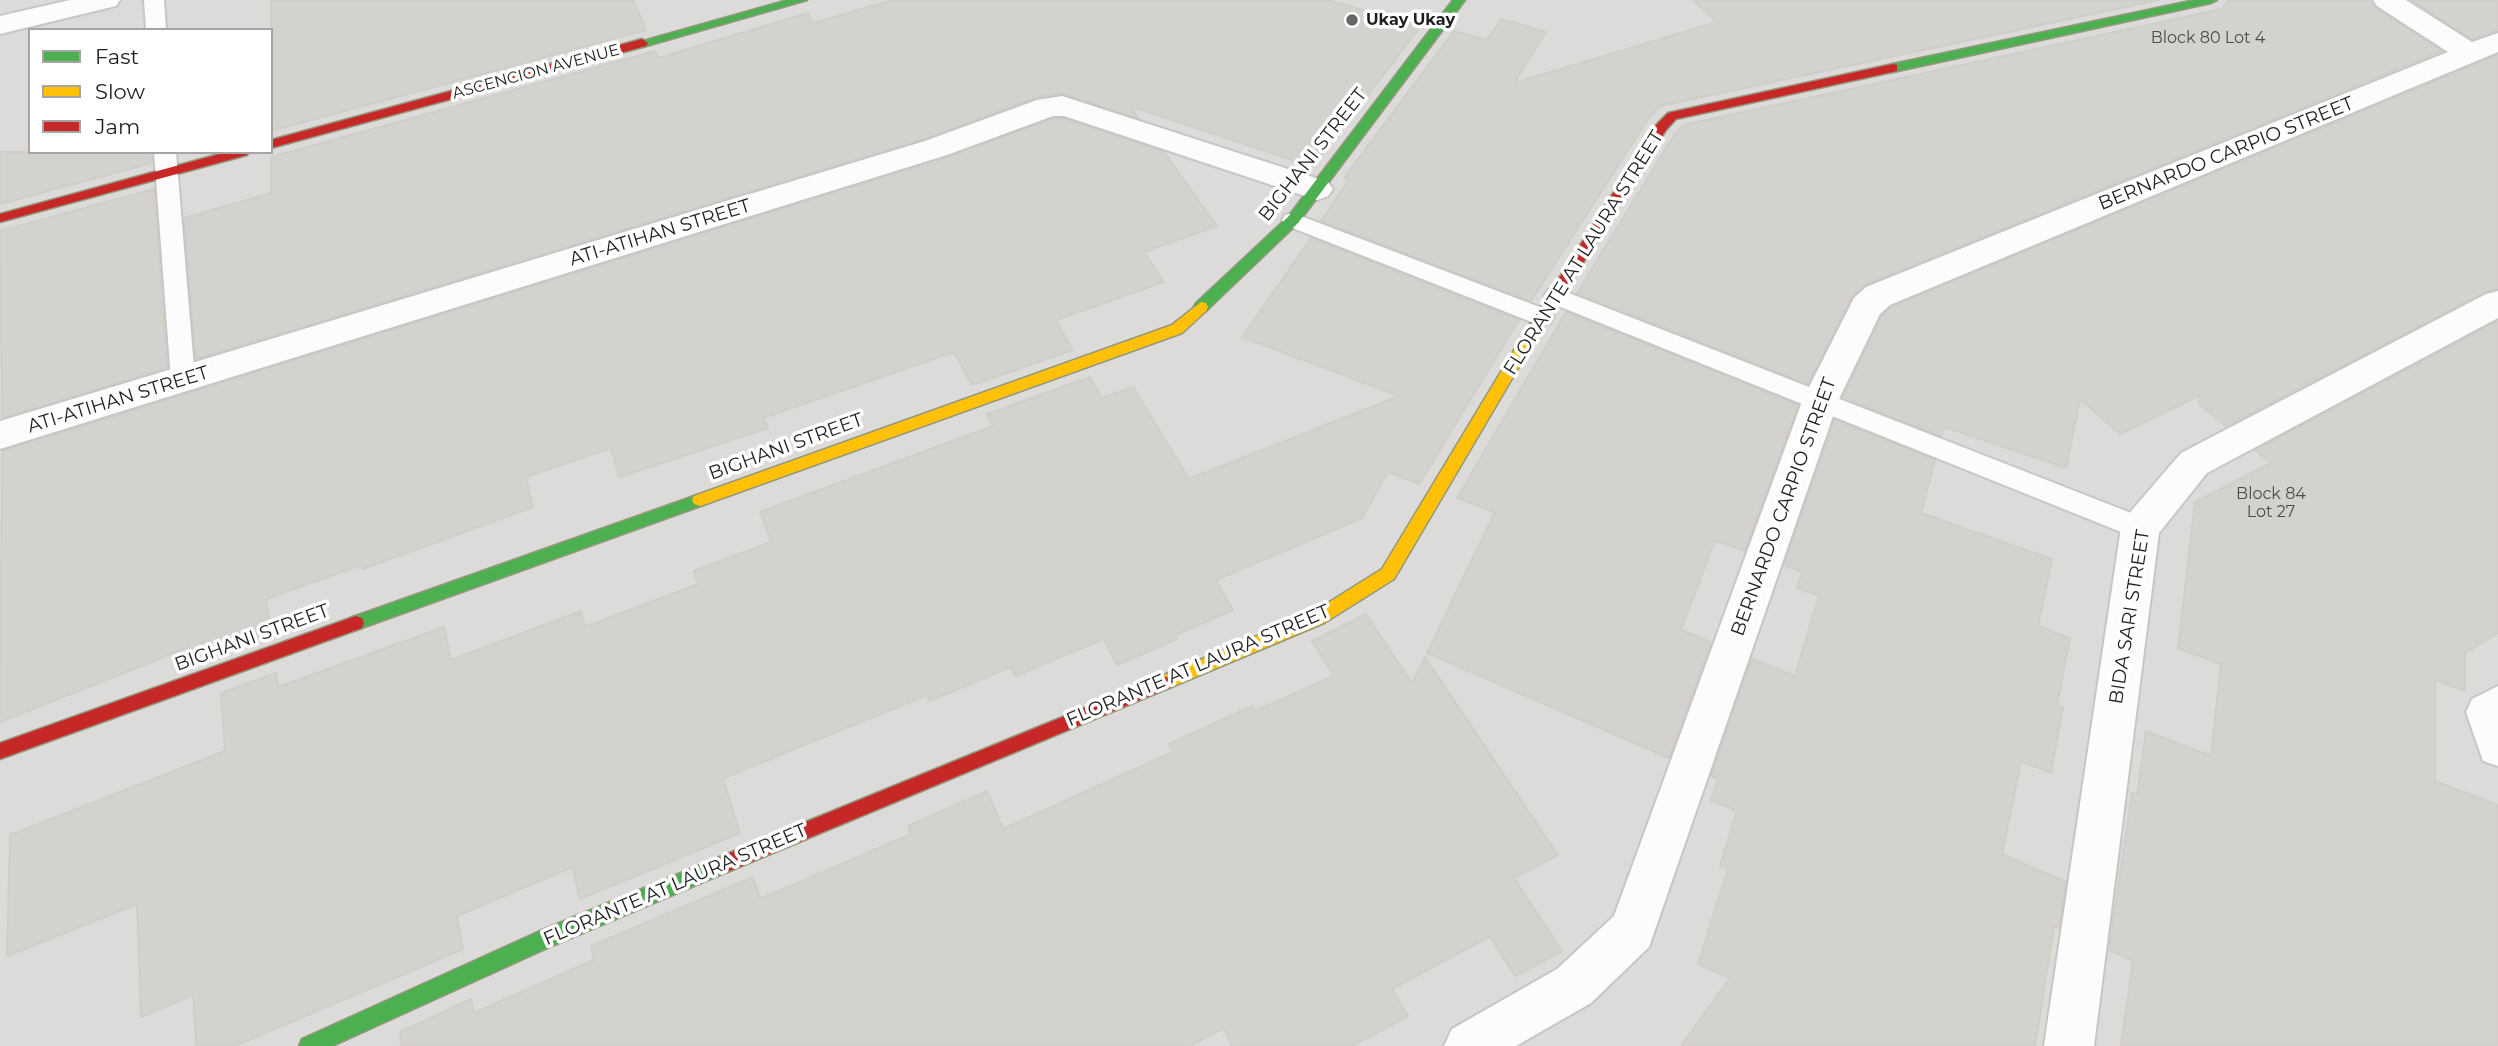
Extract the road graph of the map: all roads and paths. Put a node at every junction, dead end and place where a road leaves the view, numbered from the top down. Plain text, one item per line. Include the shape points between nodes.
1 (106, 0) edge
2 (154, 0) edge
3 (801, 0) edge
4 (1459, 0) edge
5 (2211, 0) edge
6 (2387, 0) edge
7 (0, 25) edge
8 (156, 28) edge
9 (2484, 48) edge
10 (273, 143) edge
11 (229, 154) edge
12 (166, 163) edge
13 (1317, 189) junction
14 (0, 218) edge
15 (1293, 220) junction
16 (1556, 296) junction
17 (2498, 303) edge
18 (1542, 317) junction
19 (183, 380) junction
20 (1821, 399) junction
21 (0, 435) edge
22 (2140, 528) junction
23 (2498, 705) edge
24 (2498, 747) edge
25 (0, 751) edge
26 (309, 1046) edge
27 (1469, 1046) edge
28 (2069, 1046) edge

1 - 7 street
2 - 8 lane
3 - 10 street, ASCENCION AVENUE
4 - 13 street, BIGHANI STREET
5 - 16 street, FLORANTE AT LAURA STREET via 1672,116
6 - 9 street
9 - 20 street, BERNARDO CARPIO STREET via 1878,296 1866,307
11 - 12 street
12 - 14 street
12 - 19 lane
13 - 15 street, BIGHANI STREET
13 - 19 street, ATI-ATIHAN STREET via 1062,105 1048,107 936,148
15 - 18 lane
15 - 25 street, BIGHANI STREET via 1177,329
16 - 18 street, FLORANTE AT LAURA STREET
16 - 20 lane
17 - 22 street, BIDA SARI STREET via 2194,463
18 - 26 street, FLORANTE AT LAURA STREET via 1388,574 1318,618 560,932
19 - 21 street, ATI-ATIHAN STREET
20 - 22 lane
20 - 27 street, BERNARDO CARPIO STREET via 1632,931 1574,986
22 - 28 street, BIDA SARI STREET
23 - 24 street via 2487,712

